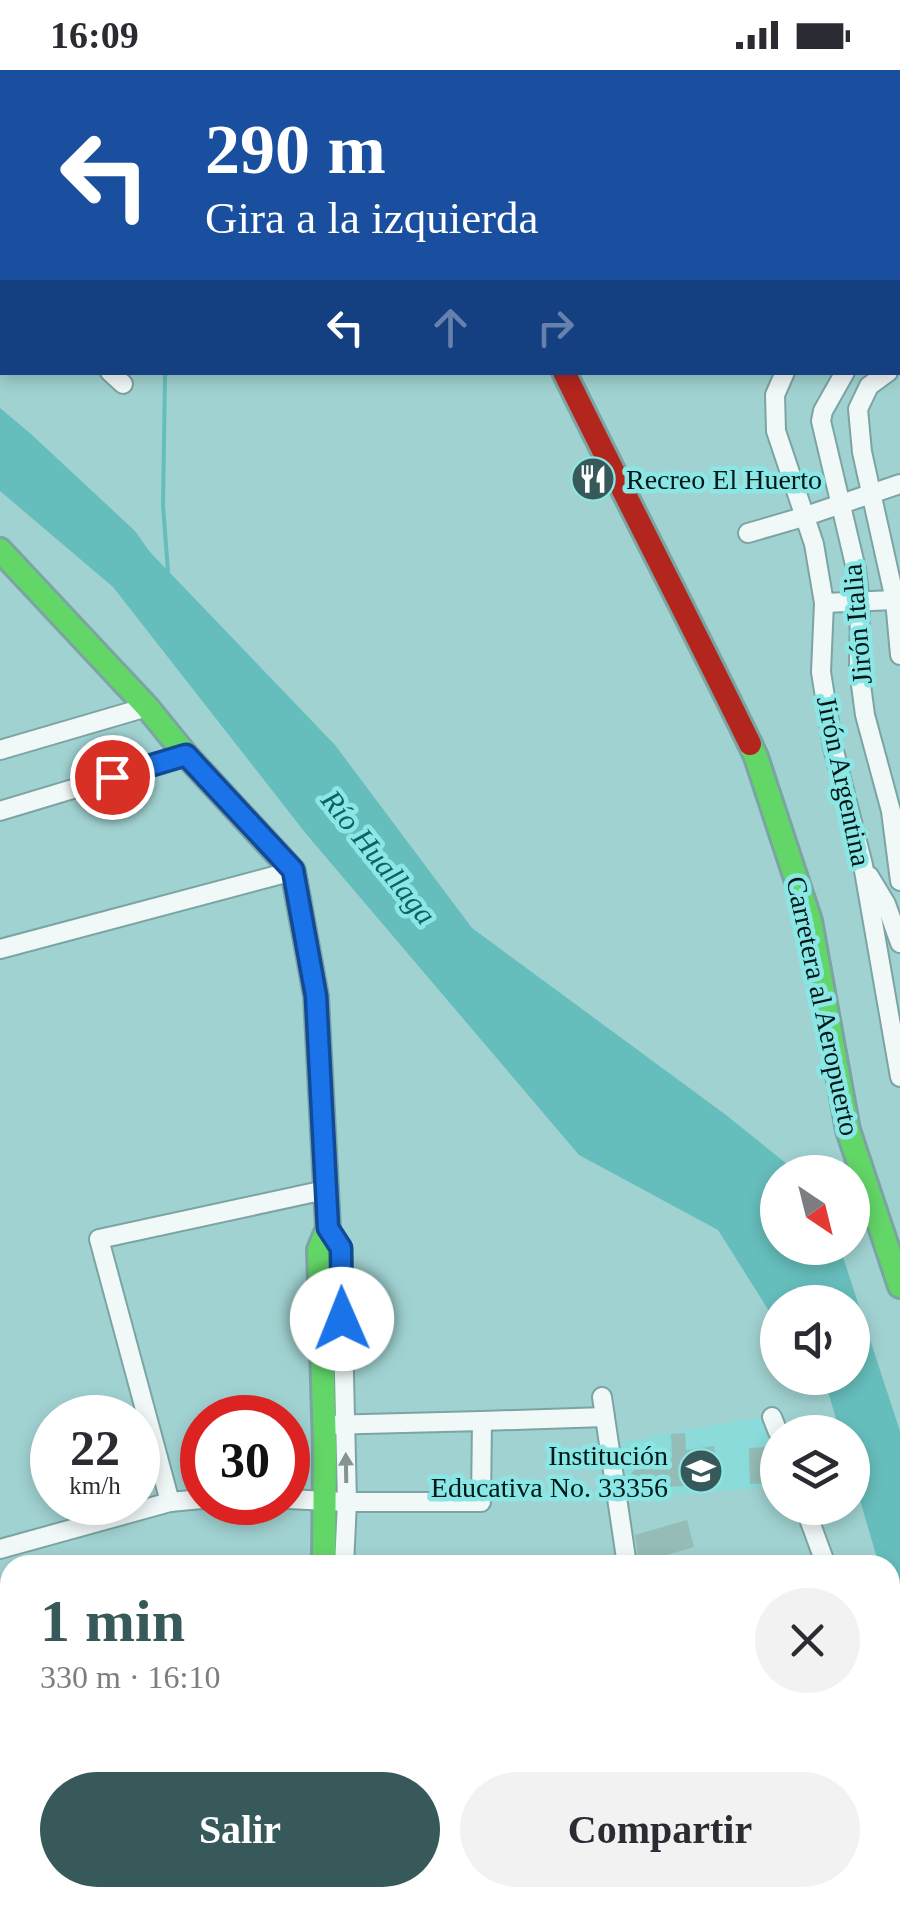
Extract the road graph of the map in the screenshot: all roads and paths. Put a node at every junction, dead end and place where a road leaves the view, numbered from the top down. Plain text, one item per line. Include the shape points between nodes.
1 (565, 375) edge
2 (784, 375) edge
3 (843, 375) edge
4 (854, 375) edge
5 (884, 375) edge
6 (858, 409) junction
7 (900, 484) edge
8 (873, 493) junction
9 (839, 505) junction
10 (803, 517) junction
11 (748, 533) dead end
12 (0, 550) edge
13 (895, 600) junction
14 (824, 603) junction
15 (860, 603) junction
16 (900, 654) edge
17 (147, 707) junction
18 (0, 750) edge
19 (186, 755) junction
20 (0, 811) edge
21 (862, 864) junction
22 (293, 870) junction
23 (900, 881) edge
24 (900, 943) edge
25 (0, 950) edge
26 (900, 1077) edge
27 (326, 1190) junction
28 (900, 1286) edge
29 (602, 1397) dead end
30 (605, 1417) junction
31 (482, 1421) junction
32 (335, 1425) junction
33 (310, 1500) edge
34 (180, 1501) edge
35 (170, 1502) junction
36 (336, 1502) junction
37 (811, 1525) edge
38 (9, 1547) edge
39 (326, 1555) edge
40 (343, 1555) edge
41 (625, 1555) edge
42 (822, 1555) edge

1 - 28 street, Carretera al Aeropuerto via 756,757 810,921 848,1130
2 - 10 street, Jirón Argentina via 774,395 776,432
3 - 9 street, Jirón Italia via 821,422
4 - 6 street
5 - 6 street via 868,386
6 - 8 street
7 - 8 street
8 - 9 street
8 - 13 street
9 - 10 street
9 - 15 street, Jirón Italia
10 - 11 street
10 - 14 street, Jirón Argentina
12 - 17 street
13 - 15 street
13 - 16 street
14 - 15 street
14 - 21 street, Jirón Argentina via 821,672
15 - 23 street, Jirón Italia via 865,715
17 - 18 street
17 - 19 street
19 - 20 street
19 - 22 street
21 - 24 street
21 - 26 street, Jirón Argentina
22 - 25 street
22 - 27 street via 316,996
27 - 32 street via 328,1228 319,1250
27 - 35 street via 99,1239
29 - 30 street
30 - 31 street
30 - 41 street
31 - 32 street
31 - 36 street via 481,1502
32 - 36 street
33 - 36 street
34 - 35 street
35 - 38 street
36 - 39 street
36 - 40 street
37 - 42 street

